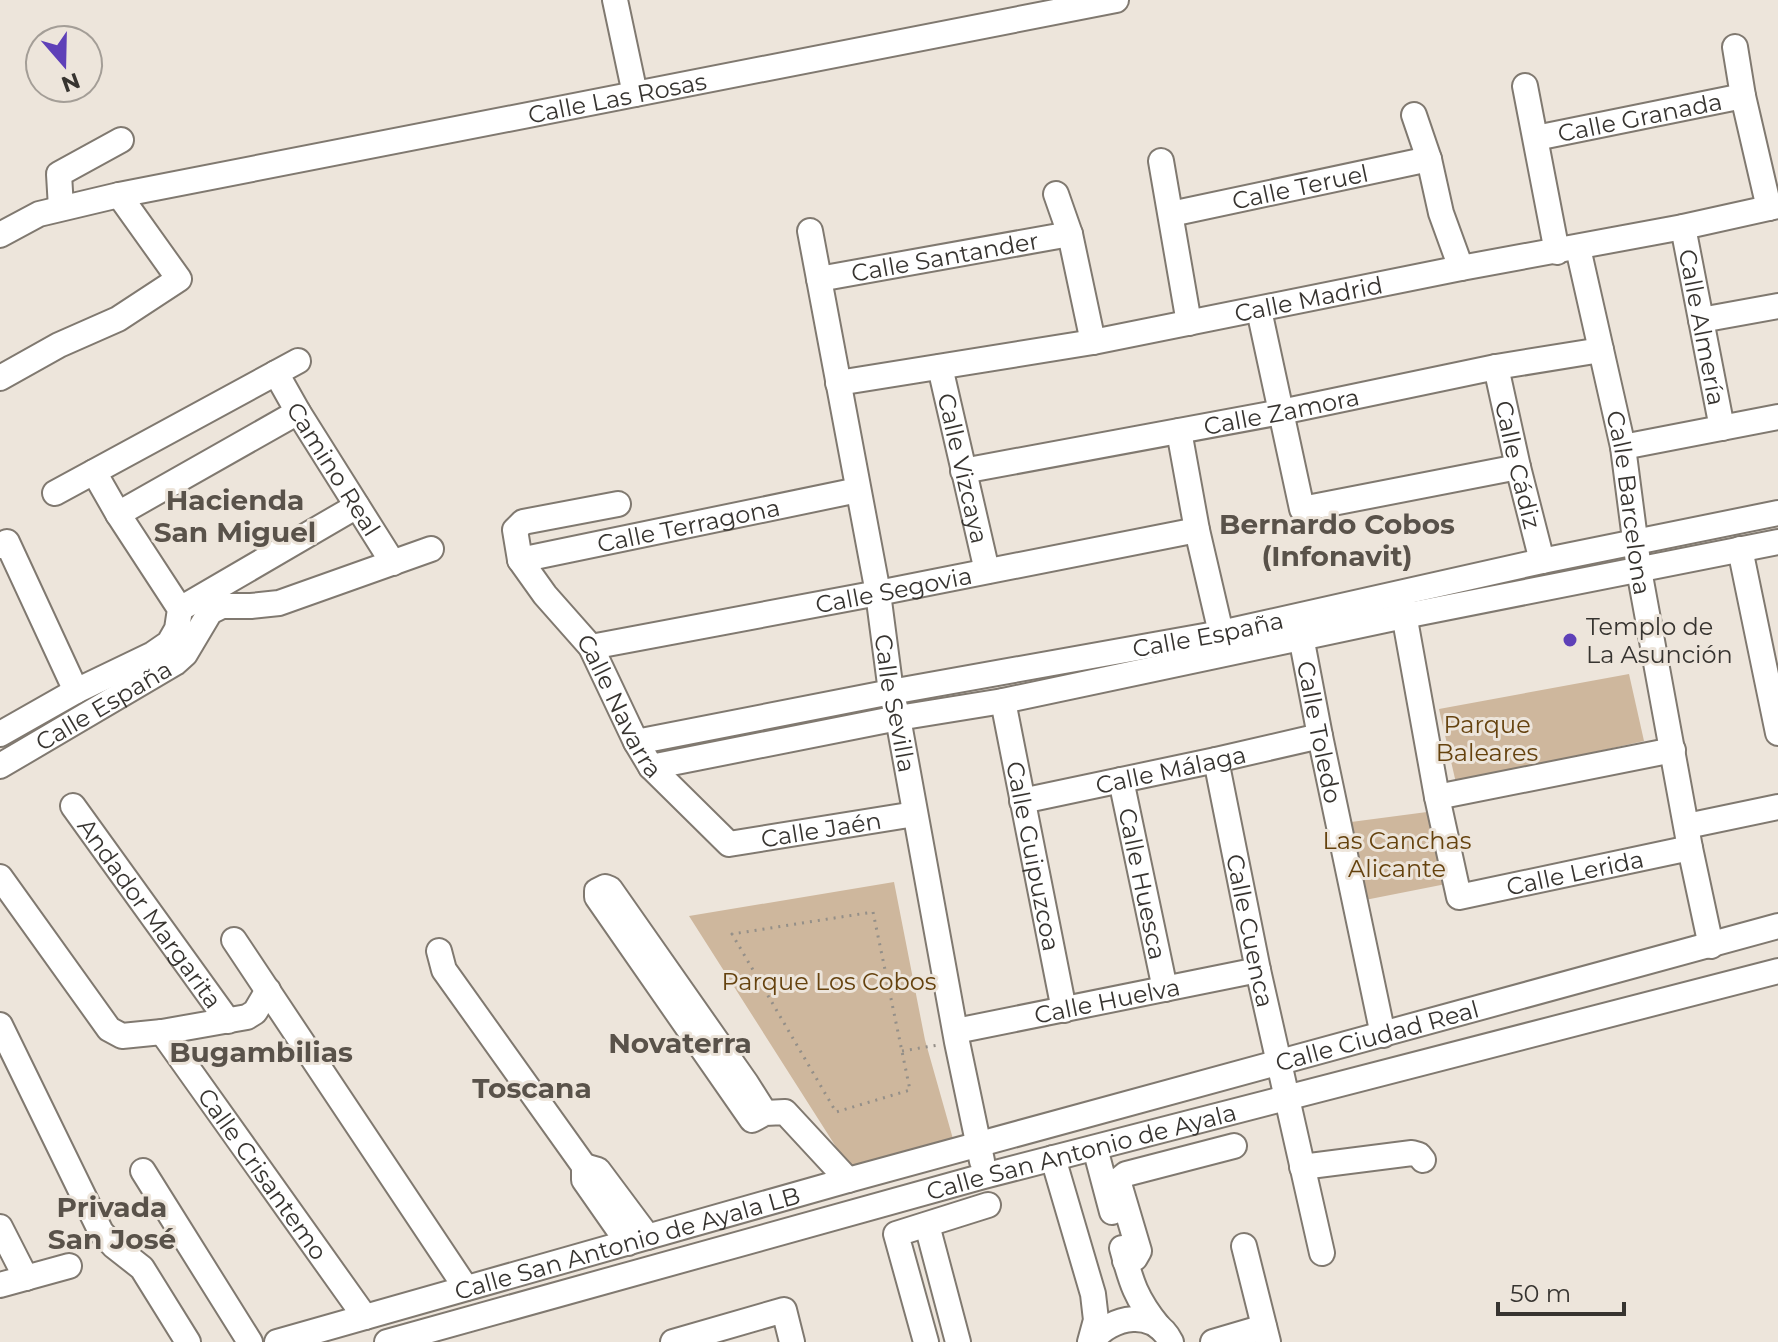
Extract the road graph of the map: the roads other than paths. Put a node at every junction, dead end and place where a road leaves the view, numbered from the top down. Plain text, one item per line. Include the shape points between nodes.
1 (615, 0) edge
2 (1116, 0) edge
3 (1735, 47) dead end
4 (1525, 86) dead end
5 (635, 94) junction
6 (1743, 96) junction
7 (1414, 115) dead end
8 (1536, 138) junction
9 (121, 140) dead end
10 (1429, 159) junction
11 (1161, 161) dead end
12 (1056, 194) dead end
13 (119, 195) junction
14 (1774, 207) edge
15 (61, 208) junction
16 (1171, 214) junction
17 (1683, 227) junction
18 (810, 231) dead end
19 (1070, 234) junction
20 (0, 235) edge
21 (1568, 250) junction
22 (1461, 268) junction
23 (819, 279) junction
24 (1778, 306) edge
25 (1259, 310) junction
26 (1701, 320) junction
27 (1189, 323) junction
28 (1093, 342) junction
29 (1601, 350) junction
30 (298, 361) dead end
31 (940, 367) junction
32 (1496, 367) junction
33 (276, 373) junction
34 (0, 378) edge
35 (838, 383) junction
36 (298, 412) junction
37 (1281, 412) junction
38 (1778, 417) edge
39 (1722, 428) junction
40 (1179, 431) junction
41 (1623, 447) junction
42 (1518, 467) junction
43 (963, 471) junction
44 (94, 472) junction
45 (858, 490) junction
46 (55, 493) dead end
47 (618, 504) dead end
48 (357, 506) junction
49 (1778, 513) edge
50 (118, 514) junction
51 (1197, 530) junction
52 (1637, 542) junction
53 (1778, 542) edge
54 (4, 544) edge
55 (431, 549) dead end
56 (1740, 549) junction
57 (520, 560) junction
58 (1542, 561) junction
59 (393, 563) junction
60 (1639, 570) junction
61 (987, 571) junction
62 (878, 593) junction
63 (218, 597) junction
64 (1402, 604) junction
65 (184, 623) junction
66 (1299, 627) junction
67 (1221, 633) junction
68 (591, 647) junction
69 (1770, 648) edge
70 (76, 691) junction
71 (891, 692) junction
72 (1003, 701) junction
73 (898, 718) junction
74 (1778, 733) edge
75 (0, 734) edge
76 (1320, 736) junction
77 (636, 742) junction
78 (1673, 750) junction
79 (1216, 760) junction
80 (0, 766) edge
81 (651, 767) junction
82 (1121, 780) junction
83 (1437, 797) junction
84 (1022, 801) junction
85 (73, 806) dead end
86 (1778, 807) edge
87 (915, 814) junction
88 (1688, 837) junction
89 (729, 844) joint
90 (0, 877) edge
91 (1778, 926) edge
92 (234, 940) dead end
93 (1711, 946) junction
94 (439, 951) dead end
95 (1258, 970) junction
96 (1778, 971) edge
97 (666, 983) dead end
98 (1165, 989) junction
99 (268, 990) junction
100 (1064, 1010) junction
101 (228, 1021) junction
102 (0, 1025) edge
103 (162, 1032) junction
104 (1383, 1035) junction
105 (957, 1036) junction
106 (1278, 1063) junction
107 (1286, 1099) junction
108 (978, 1146) junction
109 (1234, 1146) dead end
110 (1095, 1148) junction
111 (1053, 1158) junction
112 (1423, 1160) dead end
113 (1302, 1167) junction
114 (143, 1171) dead end
115 (984, 1176) junction
116 (1102, 1178) junction
117 (848, 1180) junction
118 (1062, 1189) junction
119 (988, 1205) dead end
120 (689, 1225) junction
121 (927, 1225) junction
122 (0, 1227) edge
123 (638, 1240) junction
124 (1244, 1246) dead end
125 (1322, 1253) dead end
126 (696, 1256) junction
127 (1125, 1261) junction
128 (69, 1266) dead end
129 (26, 1278) junction
130 (0, 1285) edge
131 (466, 1288) junction
132 (365, 1317) junction
133 (1266, 1334) edge
134 (1166, 1335) edge
135 (288, 1340) edge
136 (188, 1342) edge
137 (250, 1342) edge
138 (387, 1342) edge
139 (673, 1342) edge
140 (792, 1342) edge
141 (926, 1342) edge
142 (958, 1342) edge
143 (1091, 1342) edge
144 (1199, 1342) edge
145 (1213, 1342) edge

1 - 5 street
2 - 5 street, Calle Las Rosas
3 - 6 street
4 - 8 street, Calle Barcelona
5 - 13 street, Calle Las Rosas
6 - 8 street, Calle Granada
6 - 14 street
7 - 10 street
8 - 21 street, Calle Barcelona
9 - 15 street via 59,174
10 - 16 street, Calle Teruel
10 - 22 street
11 - 16 street
12 - 19 street
13 - 15 street, Calle Las Rosas
13 - 34 street via 179,279 118,319
14 - 17 street, Calle Madrid
15 - 20 street, Calle Las Rosas
16 - 27 street
17 - 21 street, Calle Madrid
17 - 26 street, Calle Almería
18 - 23 street, Calle Sevilla
19 - 23 street, Calle Santander
19 - 28 street
21 - 22 street, Calle Madrid
21 - 29 street, Calle Barcelona
22 - 25 street, Calle Madrid
23 - 35 street, Calle Sevilla
24 - 26 street
25 - 27 street, Calle Madrid
25 - 37 street
26 - 39 street, Calle Almería
27 - 28 street, Calle Madrid
28 - 31 street, Calle Madrid
29 - 32 street, Calle Zamora
29 - 41 street, Calle Barcelona
30 - 33 street, Camino Real
31 - 35 street, Calle Madrid
31 - 43 street, Calle Vizcaya
32 - 37 street, Calle Zamora
32 - 42 street, Calle Cádiz
33 - 36 street, Camino Real
33 - 44 street, Camino Real
35 - 45 street, Calle Sevilla
36 - 48 street, Camino Real
36 - 50 street
37 - 40 street, Calle Zamora
37 - 42 street via 1302,509
38 - 39 street
39 - 41 street
40 - 43 street, Calle Zamora
40 - 51 street
41 - 52 street, Calle Barcelona
42 - 58 street, Calle Cádiz
43 - 61 street, Calle Vizcaya
44 - 46 street, Camino Real
44 - 50 street
45 - 57 street, Calle Terragona
45 - 62 street, Calle Sevilla
47 - 57 street via 523,522 515,530
48 - 59 street, Camino Real
48 - 63 street
49 - 52 street, Calle España
50 - 65 street
51 - 61 street, Calle Segovia
51 - 67 street
52 - 58 street, Calle España
52 - 60 street, Calle Barcelona
53 - 56 street, Calle España
54 - 70 street
55 - 59 street, Camino Real
56 - 60 street, Calle España
56 - 69 street
57 - 68 street, Calle Navarra
58 - 64 street, Calle España
59 - 63 street, Camino Real via 279,603 251,606
60 - 64 street, Calle España
60 - 78 street, Calle Barcelona
61 - 62 street, Calle Segovia
62 - 68 street, Calle Segovia
62 - 71 street, Calle Sevilla
63 - 65 street via 210,612
64 - 66 street, Calle España
64 - 83 street
65 - 70 street, Calle España via 153,654
65 - 80 street, Calle España via 185,654 175,663
66 - 67 street, Calle España
66 - 72 street, Calle España
66 - 76 street, Calle Toledo
67 - 71 street, Calle España
68 - 77 street, Calle Navarra
69 - 74 street
70 - 75 street, Calle España
71 - 73 street, Calle Sevilla
71 - 77 street, Calle España
72 - 73 street, Calle España
72 - 84 street, Calle Guipuzcoa
73 - 81 street, Calle España
73 - 87 street, Calle Sevilla
76 - 79 street, Calle Málaga
76 - 104 street, Calle Toledo
77 - 81 street, Calle Navarra
78 - 83 street
78 - 88 street, Calle Barcelona
79 - 82 street, Calle Málaga
79 - 95 street, Calle Cuenca
81 - 89 street, Calle Navarra
82 - 84 street, Calle Málaga
82 - 98 street, Calle Huesca
83 - 88 street, Calle Lerida via 1459,897
84 - 100 street, Calle Guipuzcoa
85 - 101 street, Andador Margarita
86 - 88 street, Calle Lerida
87 - 89 street, Calle Jaén
87 - 105 street, Calle Sevilla
88 - 93 street, Calle Barcelona
90 - 103 street via 109,1029 122,1036
91 - 93 street, Calle Ciudad Real
92 - 99 street
93 - 104 street, Calle Ciudad Real
94 - 123 street via 444,970 584,1166 598,1170
95 - 98 street, Calle Huelva
95 - 106 street, Calle Cuenca
96 - 107 street, Calle San Antonio de Ayala
97 - 117 street via 711,1046 752,1120 785,1112
98 - 100 street, Calle Huelva
99 - 101 street via 255,1012
99 - 131 street
100 - 105 street, Calle Huelva
101 - 103 street
102 - 136 street via 101,1232 142,1268
103 - 132 street, Calle Crisantemo
104 - 106 street, Calle Ciudad Real
105 - 108 street, Calle Sevilla
106 - 107 street, Calle Cuenca
106 - 108 street, Calle Ciudad Real
107 - 110 street, Calle San Antonio de Ayala
107 - 113 street, Calle Cuenca
108 - 115 street, Calle Sevilla
108 - 117 street, Calle San Antonio de Ayala LB
109 - 127 street via 1120,1179 1139,1251
110 - 111 street, Calle San Antonio de Ayala
110 - 116 street
111 - 115 street, Calle San Antonio de Ayala
111 - 118 street
112 - 113 street via 1412,1153
113 - 125 street, Calle Cuenca
114 - 137 street
115 - 126 street, Calle San Antonio de Ayala
116 - 118 street
116 - 127 street
117 - 120 street, Calle San Antonio de Ayala LB
118 - 143 street via 1093,1294 1096,1320
119 - 121 street
120 - 123 street, Calle San Antonio de Ayala LB
120 - 126 street
121 - 141 street via 896,1234
121 - 142 street
122 - 129 street
123 - 131 street, Calle San Antonio de Ayala LB
124 - 133 street
126 - 138 street, Calle San Antonio de Ayala
127 - 134 street via 1143,1308
128 - 129 street
129 - 130 street
131 - 132 street, Calle San Antonio de Ayala LB
132 - 135 street, Calle San Antonio de Ayala LB
133 - 145 street
134 - 143 street via 1145,1321 1129,1319 1113,1323
134 - 144 street
139 - 140 street via 784,1310

